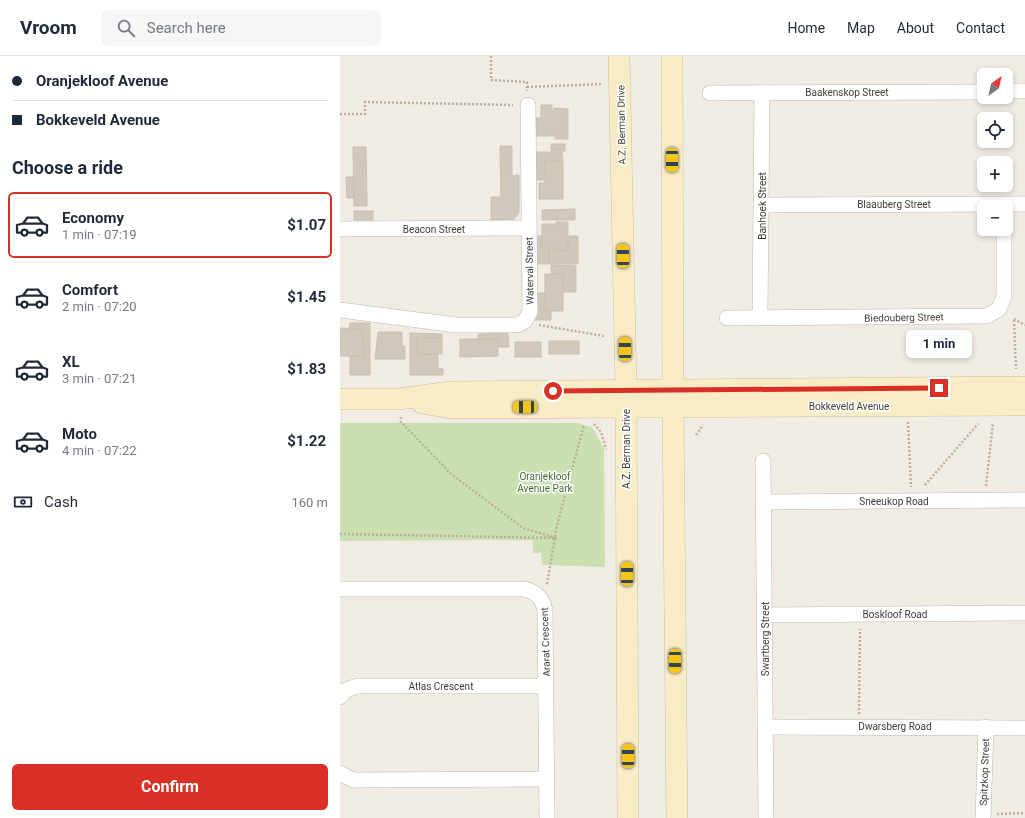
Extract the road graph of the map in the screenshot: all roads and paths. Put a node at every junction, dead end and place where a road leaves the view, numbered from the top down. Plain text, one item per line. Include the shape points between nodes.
1 (491, 56) edge
2 (619, 56) edge
3 (672, 56) edge
4 (602, 84) dead end
5 (527, 87) junction
6 (1025, 91) edge
7 (977, 92) edge
8 (1013, 92) edge
9 (710, 93) dead end
10 (762, 93) junction
11 (528, 105) junction
12 (340, 114) edge
13 (1025, 204) edge
14 (762, 205) junction
15 (977, 205) edge
16 (1013, 205) edge
17 (529, 228) junction
18 (340, 229) edge
19 (1004, 236) edge
20 (340, 310) edge
21 (727, 318) dead end
22 (760, 318) junction
23 (1014, 320) dead end
24 (525, 321) junction
25 (604, 336) dead end
26 (1022, 393) edge
27 (626, 398) junction
28 (673, 398) junction
29 (340, 399) edge
30 (398, 399) junction
31 (994, 405) junction
32 (907, 406) junction
33 (706, 422) dead end
34 (696, 435) dead end
35 (606, 449) dead end
36 (764, 461) dead end
37 (985, 500) junction
38 (1025, 500) edge
39 (911, 501) junction
40 (764, 502) junction
41 (340, 534) edge
42 (556, 538) junction
43 (340, 589) edge
44 (543, 602) junction
45 (1025, 612) edge
46 (860, 614) junction
47 (764, 615) junction
48 (546, 686) junction
49 (340, 697) edge
50 (859, 726) junction
51 (765, 727) junction
52 (986, 727) junction
53 (1025, 728) edge
54 (340, 773) edge
55 (546, 779) junction
56 (1025, 814) edge
57 (547, 818) edge
58 (628, 818) edge
59 (677, 818) edge
60 (766, 818) edge
61 (983, 818) edge
62 (992, 818) edge

1 - 5 path via 491,80 527,82
2 - 27 street, A.Z. Berman Drive
3 - 28 street
4 - 5 path
5 - 11 path
6 - 8 street
7 - 10 street, Baakenskop Street
9 - 10 street, Baakenskop Street
10 - 14 street, Banhoek Street
11 - 12 path via 365,102 365,114
11 - 17 street, Waterval Street
13 - 16 street, Blaauberg Street
14 - 15 street, Blaauberg Street
14 - 22 street, Banhoek Street
17 - 18 street, Beacon Street
17 - 24 street, Waterval Street via 530,312
19 - 22 street, Biedouberg Street via 1004,296 998,309 987,316
20 - 24 street via 456,325 517,325
21 - 22 street, Biedouberg Street
23 - 26 path
24 - 25 path
26 - 28 street, Bokkeveld Avenue
26 - 31 street, Bokkeveld Avenue
27 - 28 street
27 - 30 street via 452,392
27 - 58 street, A.Z. Berman Drive
28 - 32 street, Bokkeveld Avenue
28 - 59 street
29 - 30 street
30 - 42 path via 402,422 451,474 523,528
31 - 32 street, Bokkeveld Avenue
31 - 37 path
31 - 39 path
32 - 39 path
33 - 34 path
35 - 42 path via 601,432 593,423 585,422
36 - 40 street, Swartberg Street
37 - 38 street, Sneeukop Road
37 - 39 street, Sneeukop Road
39 - 40 street, Sneeukop Road
40 - 47 street, Swartberg Street
41 - 42 path
42 - 44 path
43 - 44 street, Ararat Crescent via 524,590 532,591
44 - 48 street, Ararat Crescent via 546,610
45 - 46 street, Boskloof Road
46 - 47 street, Boskloof Road
46 - 50 path
47 - 51 street, Swartberg Street
48 - 49 street, Atlas Crescent via 357,686 344,691
48 - 55 street, Ararat Crescent
50 - 51 street, Dwarsberg Road
50 - 52 street, Dwarsberg Road
51 - 60 street, Swartberg Street
52 - 53 street, Dwarsberg Road
52 - 61 street, Spitzkop Street
54 - 55 street via 354,780
55 - 57 street, Ararat Crescent
56 - 62 path via 997,814

